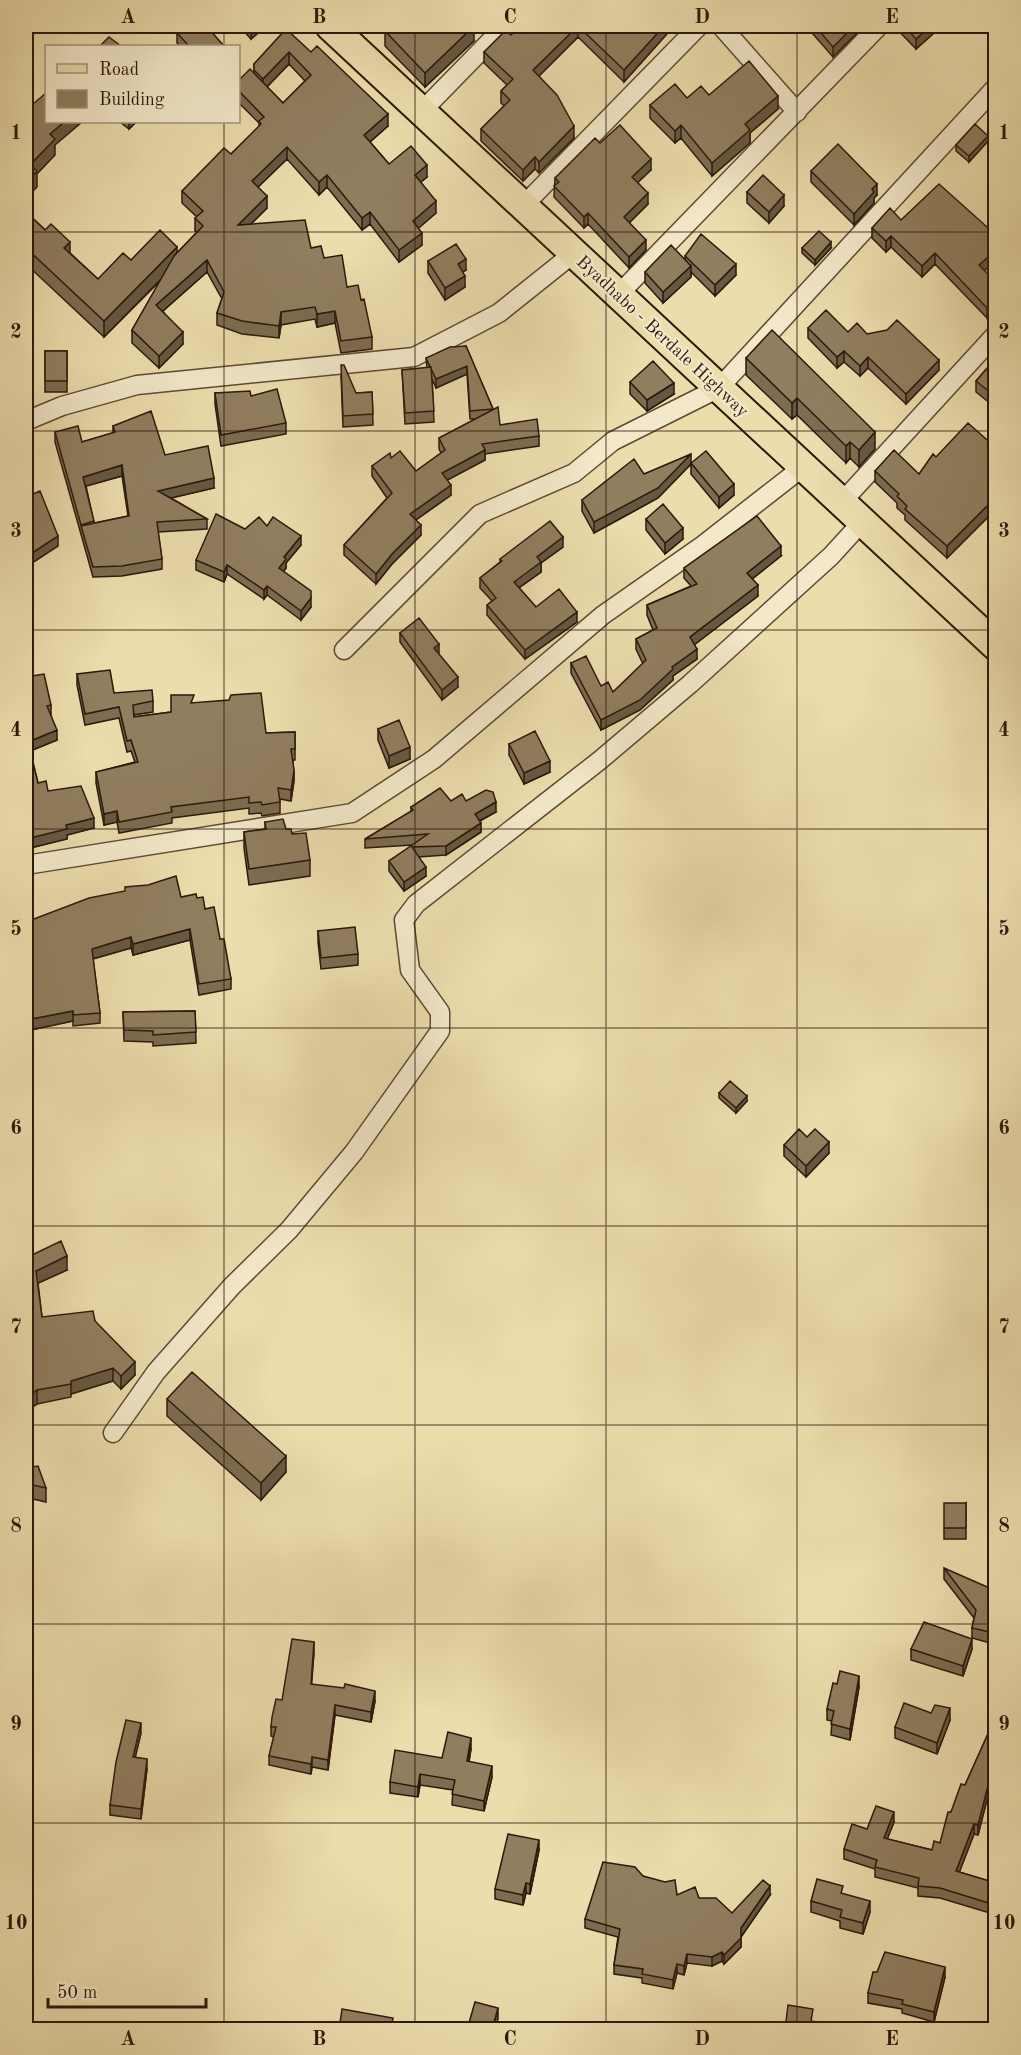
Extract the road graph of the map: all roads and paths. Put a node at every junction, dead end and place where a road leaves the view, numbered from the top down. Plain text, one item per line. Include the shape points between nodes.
1 (330, 26) edge
2 (506, 26) edge
3 (699, 26) edge
4 (721, 26) edge
5 (879, 26) edge
6 (996, 87) edge
7 (422, 111) junction
8 (797, 112) junction
9 (523, 206) junction
10 (574, 253) junction
11 (618, 295) junction
12 (996, 333) edge
13 (719, 388) junction
14 (26, 421) edge
15 (803, 467) junction
16 (842, 502) junction
17 (862, 522) junction
18 (996, 646) edge
19 (344, 650) dead end
20 (26, 866) edge
21 (113, 1433) dead end

1 - 7 main road, Byadhabo - Berdale Highway
2 - 7 street
3 - 9 street
4 - 8 street
5 - 8 street
6 - 13 street
7 - 9 main road, Byadhabo - Berdale Highway
8 - 11 street
9 - 10 main road, Byadhabo - Berdale Highway
10 - 11 main road, Byadhabo - Berdale Highway
10 - 14 street via 499,313 414,357 137,385 62,406
11 - 13 main road, Byadhabo - Berdale Highway
12 - 16 street
13 - 15 main road, Byadhabo - Berdale Highway
13 - 19 street via 613,441 574,472 480,514
15 - 16 main road, Byadhabo - Berdale Highway
15 - 20 street via 703,545 603,615 434,759 352,813
16 - 17 main road, Byadhabo - Berdale Highway
17 - 18 main road, Byadhabo - Berdale Highway
17 - 21 street via 831,556 690,684 416,904 404,920 410,970 440,1012 440,1031 354,1152 289,1230 232,1286 156,1372

